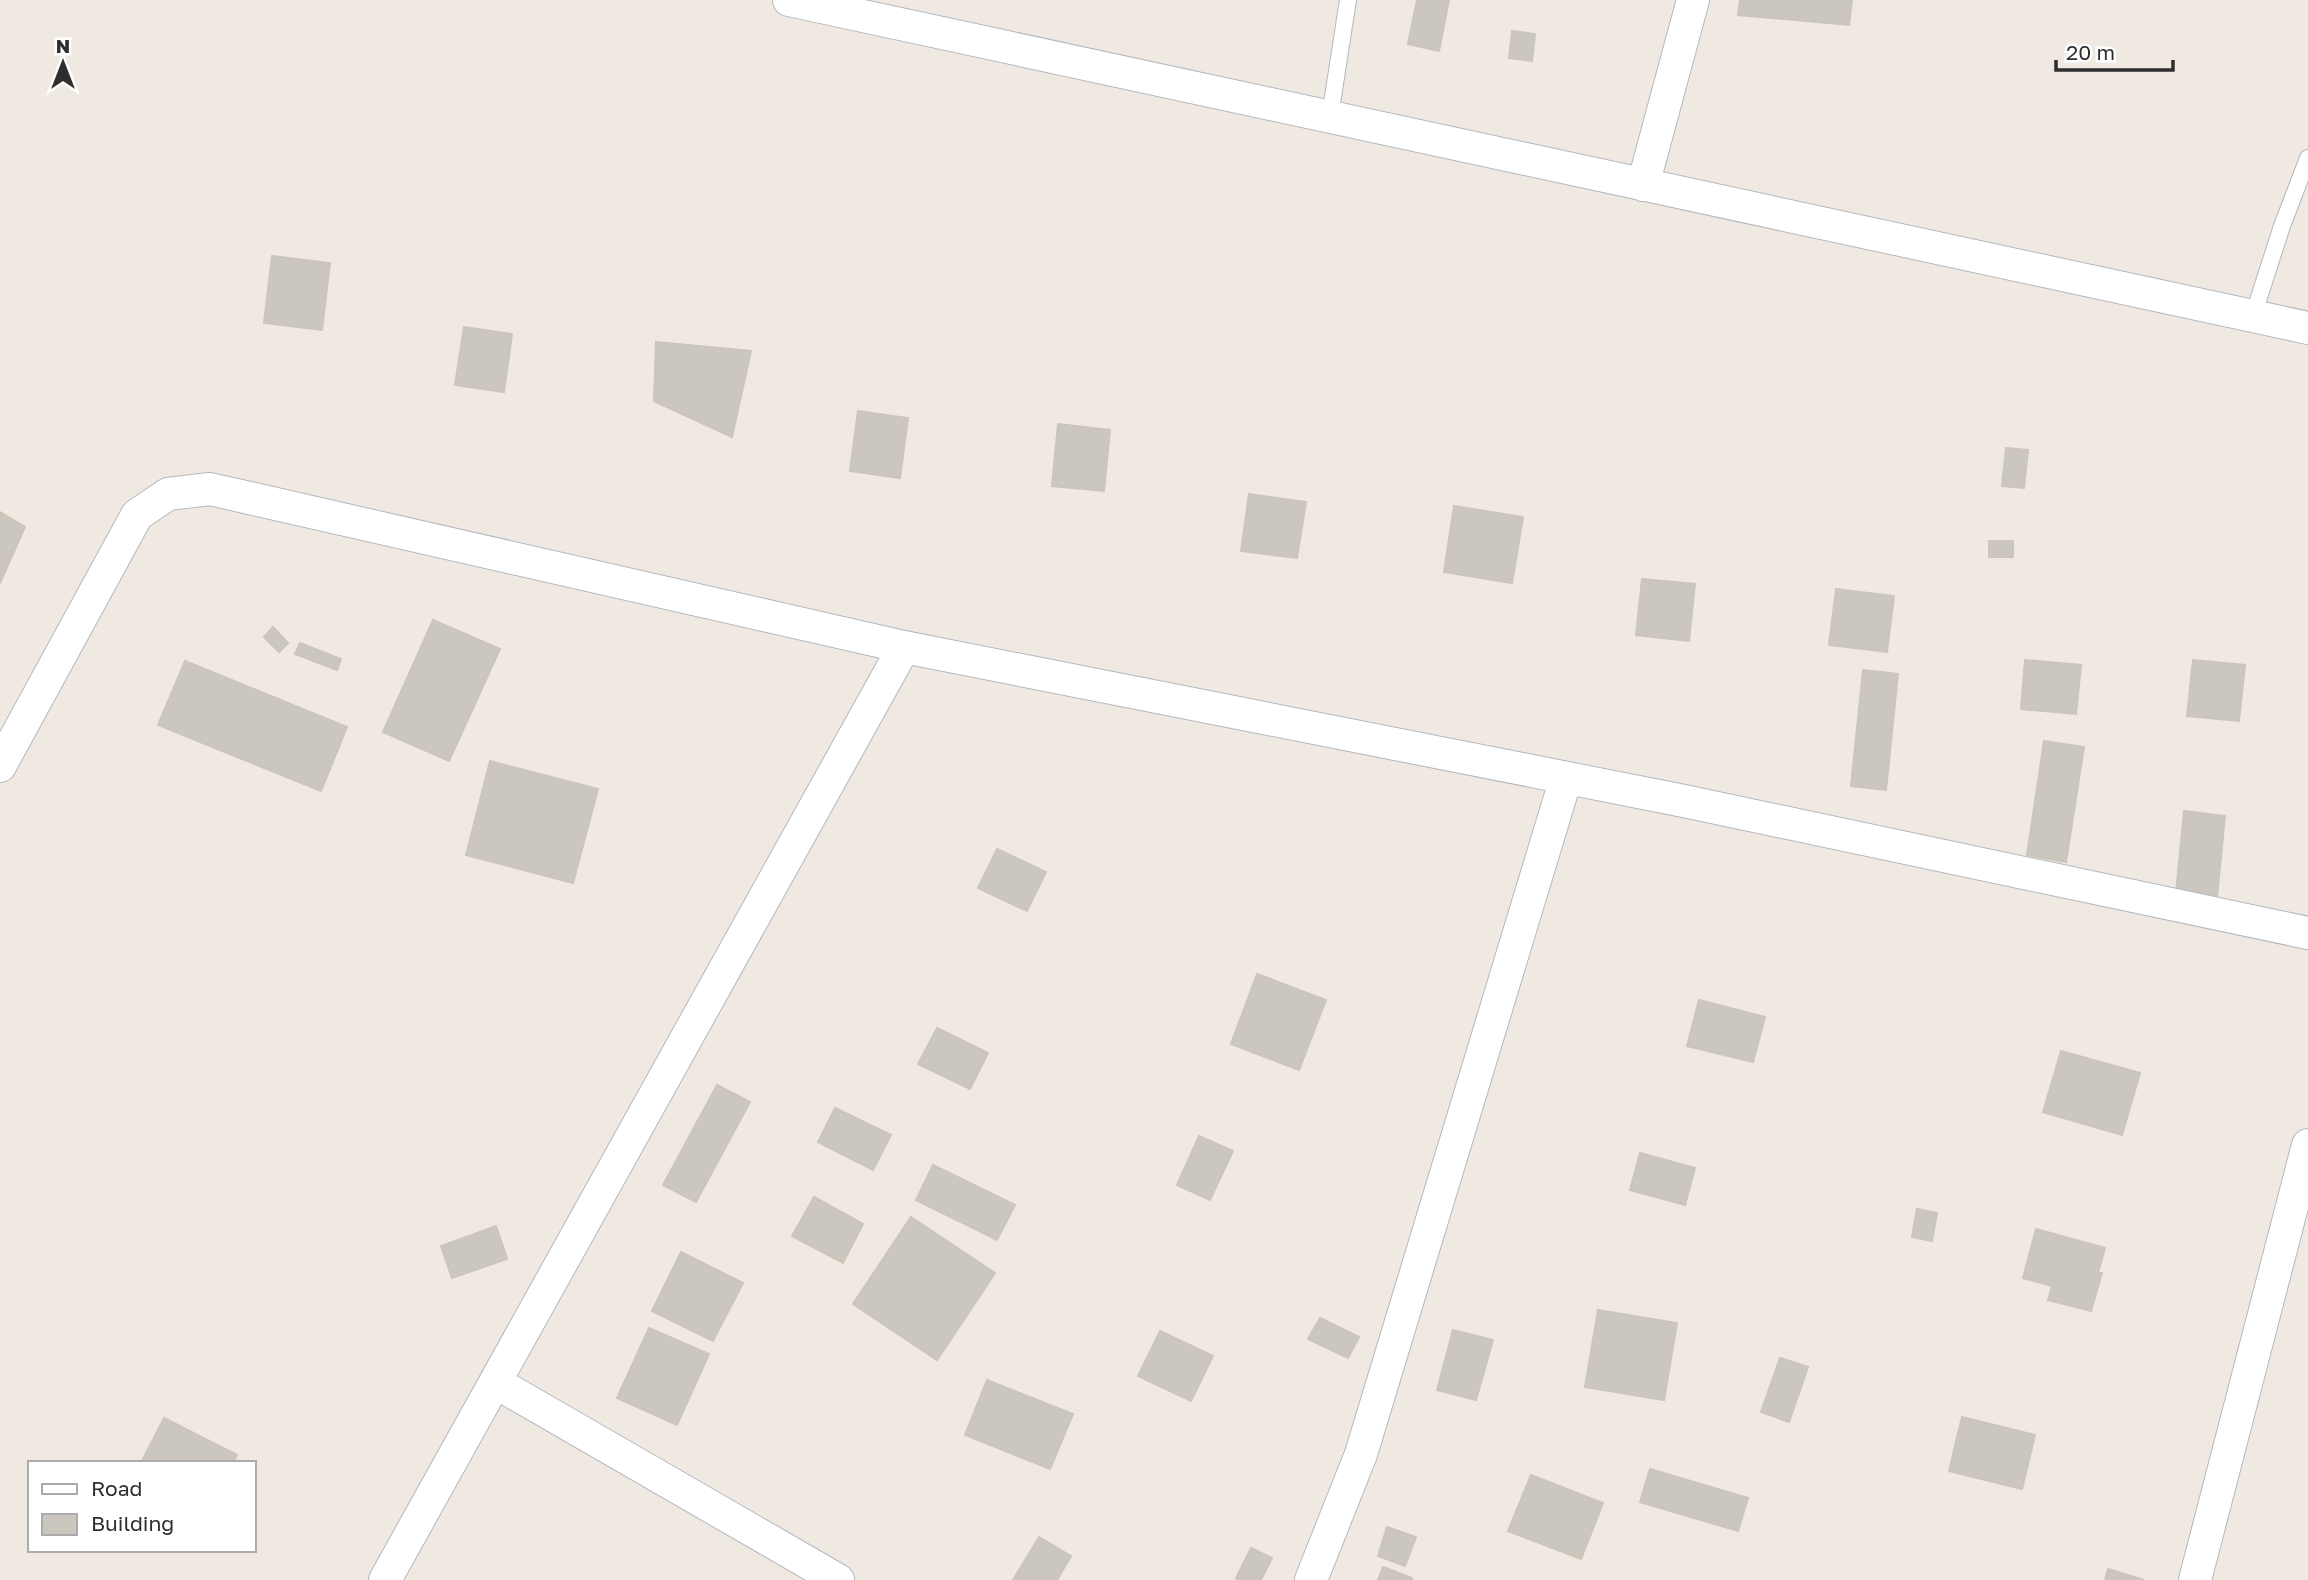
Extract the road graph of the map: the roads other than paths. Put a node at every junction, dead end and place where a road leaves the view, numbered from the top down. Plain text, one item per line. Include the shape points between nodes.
1 (789, 0) edge
2 (1348, 0) edge
3 (1693, 0) edge
4 (830, 4) edge
5 (1330, 116) junction
6 (2308, 158) edge
7 (1643, 185) junction
8 (2253, 316) junction
9 (2308, 328) edge
10 (904, 646) junction
11 (0, 766) edge
12 (1566, 778) junction
13 (2308, 933) edge
14 (2308, 1145) edge
15 (495, 1382) junction
16 (384, 1580) edge
17 (838, 1580) edge
18 (1311, 1580) edge
19 (2195, 1580) edge

1 - 4 street
2 - 5 lane
3 - 7 street
4 - 5 street
5 - 7 street
6 - 8 lane
7 - 8 street
8 - 9 street
10 - 11 street via 210,489 168,494 138,515
10 - 12 street
10 - 15 street
12 - 13 street
12 - 18 street via 1361,1454
14 - 19 street
15 - 16 street
15 - 17 street

